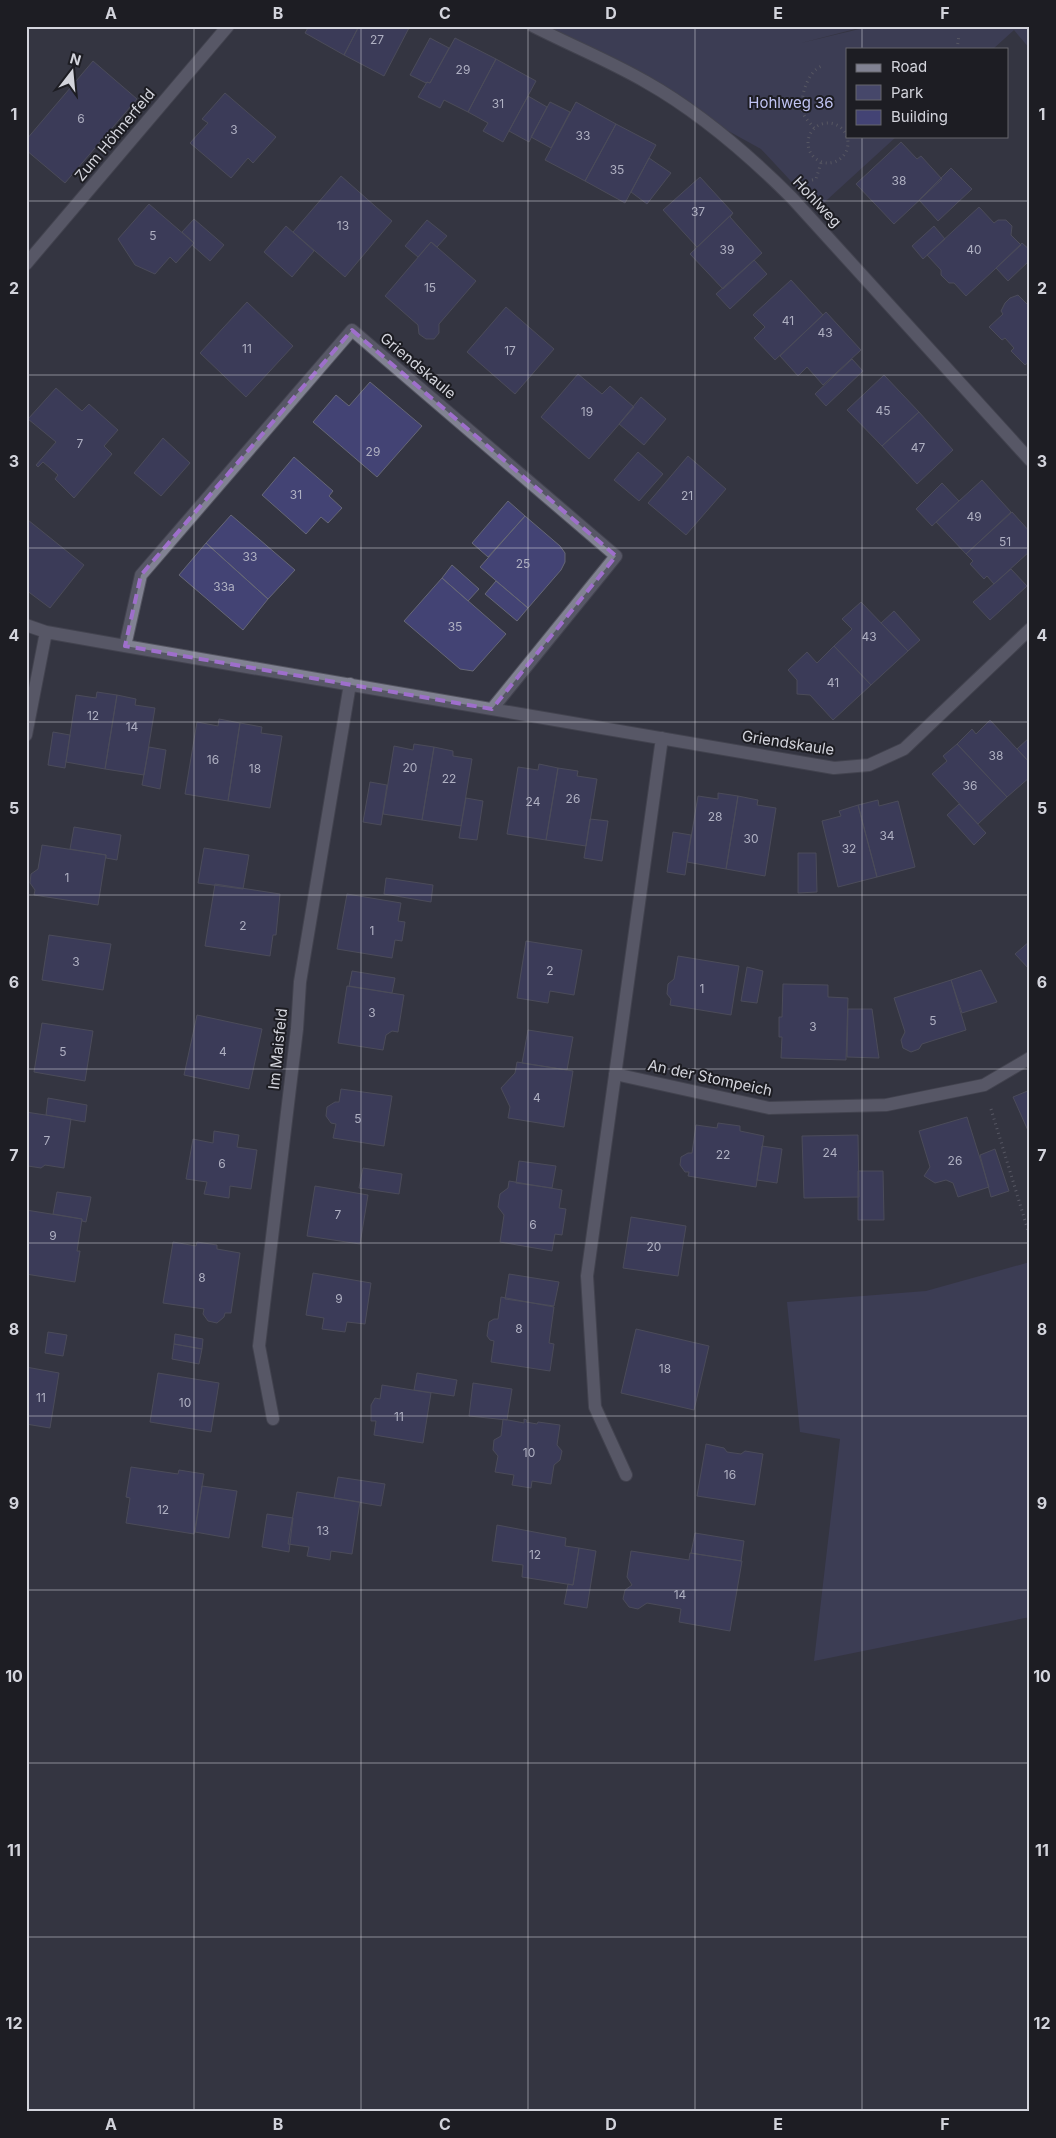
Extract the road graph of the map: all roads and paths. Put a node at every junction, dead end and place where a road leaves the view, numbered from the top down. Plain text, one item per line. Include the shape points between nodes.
1 (228, 26) edge
2 (533, 26) edge
3 (959, 35) dead end
4 (957, 48) edge
5 (822, 66) dead end
6 (814, 128) junction
7 (846, 132) edge
8 (847, 138) edge
9 (26, 264) edge
10 (1030, 460) edge
11 (26, 625) edge
12 (1030, 629) edge
13 (46, 632) junction
14 (125, 646) junction
15 (350, 684) junction
16 (492, 709) junction
17 (26, 735) edge
18 (662, 738) junction
19 (1030, 1058) edge
20 (615, 1074) junction
21 (984, 1084) junction
22 (1030, 1237) edge
23 (273, 1419) dead end
24 (626, 1475) dead end

1 - 9 street, Zum Höhnerfeld
2 - 10 street, Hohlweg via 646,81 703,118 754,160
3 - 4 path
5 - 6 path via 808,78 802,104 804,115
6 - 7 path via 826,123 834,124
6 - 8 path via 807,142 809,152 821,163 833,163 843,157 848,146
11 - 13 street, Griendskaule
12 - 18 street, Griendskaule via 904,749 869,765 834,768
13 - 14 street, Griendskaule
13 - 17 street
14 - 15 street, Griendskaule
14 - 16 street, Griendskaule via 141,575 352,330 616,556
15 - 16 street, Griendskaule
15 - 23 street, Im Maisfeld via 300,982 259,1346
16 - 18 street, Griendskaule
18 - 20 street
19 - 21 street, An der Stompeich
20 - 21 street, An der Stompeich via 770,1108 886,1105
20 - 24 street via 587,1276 595,1407
21 - 22 path

